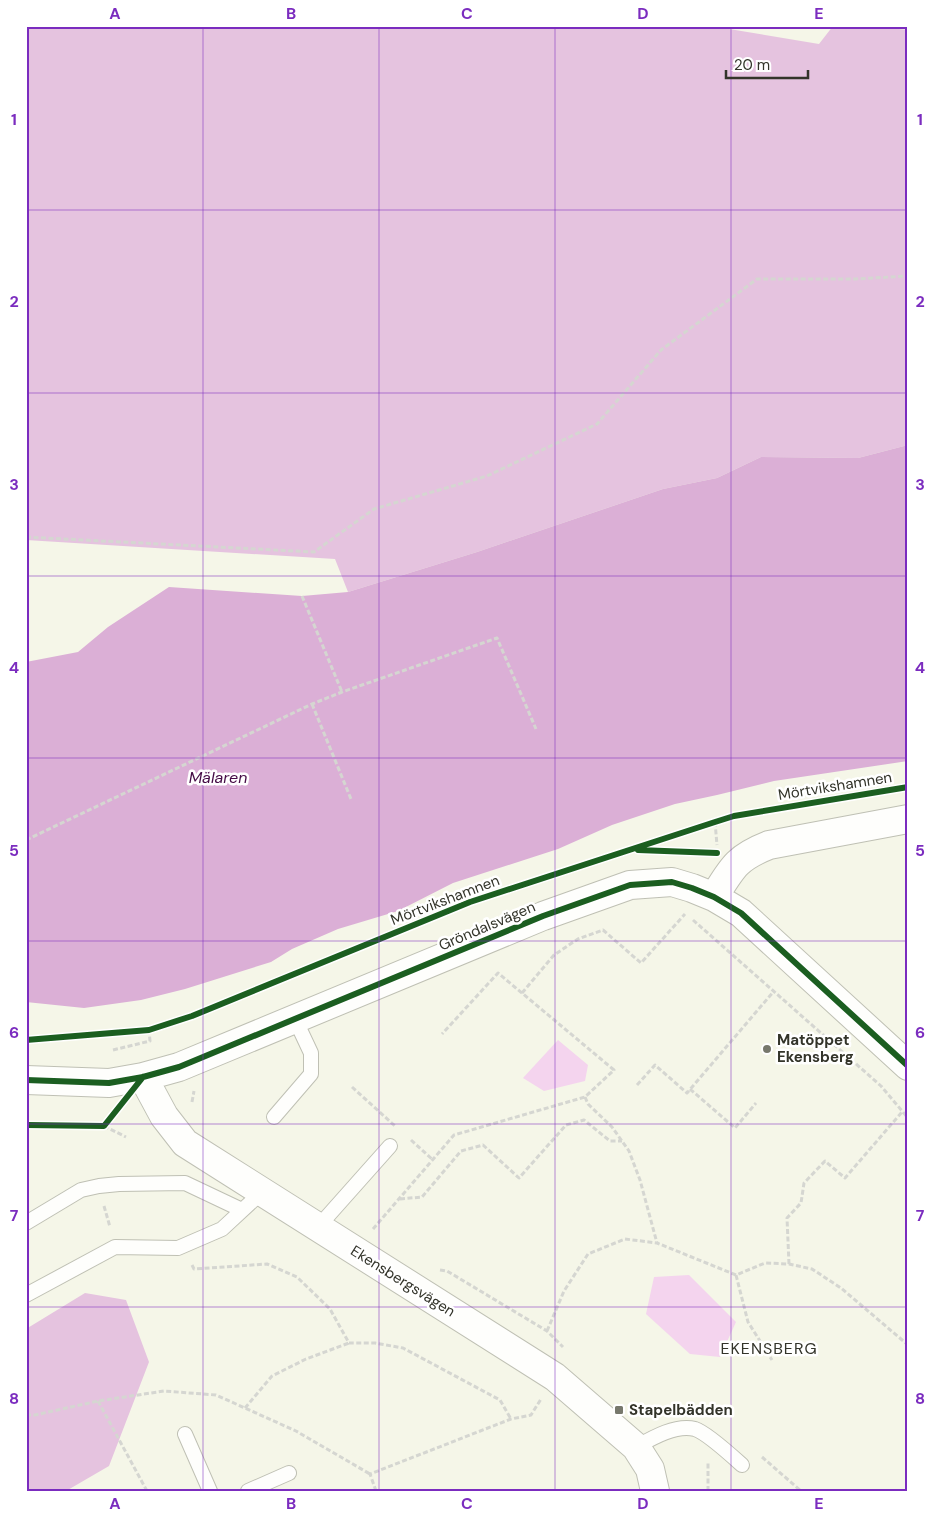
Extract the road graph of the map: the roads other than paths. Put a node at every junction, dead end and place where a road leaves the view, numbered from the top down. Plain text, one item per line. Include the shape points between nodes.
1 (908, 819) edge
2 (714, 897) junction
3 (295, 1020) junction
4 (908, 1066) edge
5 (143, 1077) junction
6 (26, 1080) edge
7 (274, 1118) dead end
8 (390, 1146) dead end
9 (263, 1191) junction
10 (242, 1210) junction
11 (26, 1223) edge
12 (318, 1227) junction
13 (26, 1295) edge
14 (185, 1434) dead end
15 (636, 1447) junction
16 (742, 1465) dead end
17 (289, 1473) dead end
18 (210, 1491) edge
19 (248, 1491) edge
20 (655, 1491) edge

1 - 2 street via 769,845 751,852 733,867
2 - 3 street, Gröndalsvägen via 672,882 630,885 543,916
2 - 4 street, Gröndalsvägen via 741,912
3 - 5 street, Gröndalsvägen via 179,1067
3 - 7 lane via 311,1053 311,1074
5 - 6 street, Gröndalsvägen via 109,1083
5 - 9 street, Ekensbergsvägen via 164,1116 186,1143
8 - 12 lane
9 - 10 lane
9 - 12 street, Ekensbergsvägen
10 - 11 lane via 184,1183 119,1184 81,1190
10 - 13 lane via 222,1229 178,1248 115,1247
12 - 15 street, Ekensbergsvägen via 555,1377
14 - 18 lane
15 - 16 lane via 657,1435 678,1429 695,1429
15 - 20 street, Ekensbergsvägen via 650,1469
17 - 19 lane

